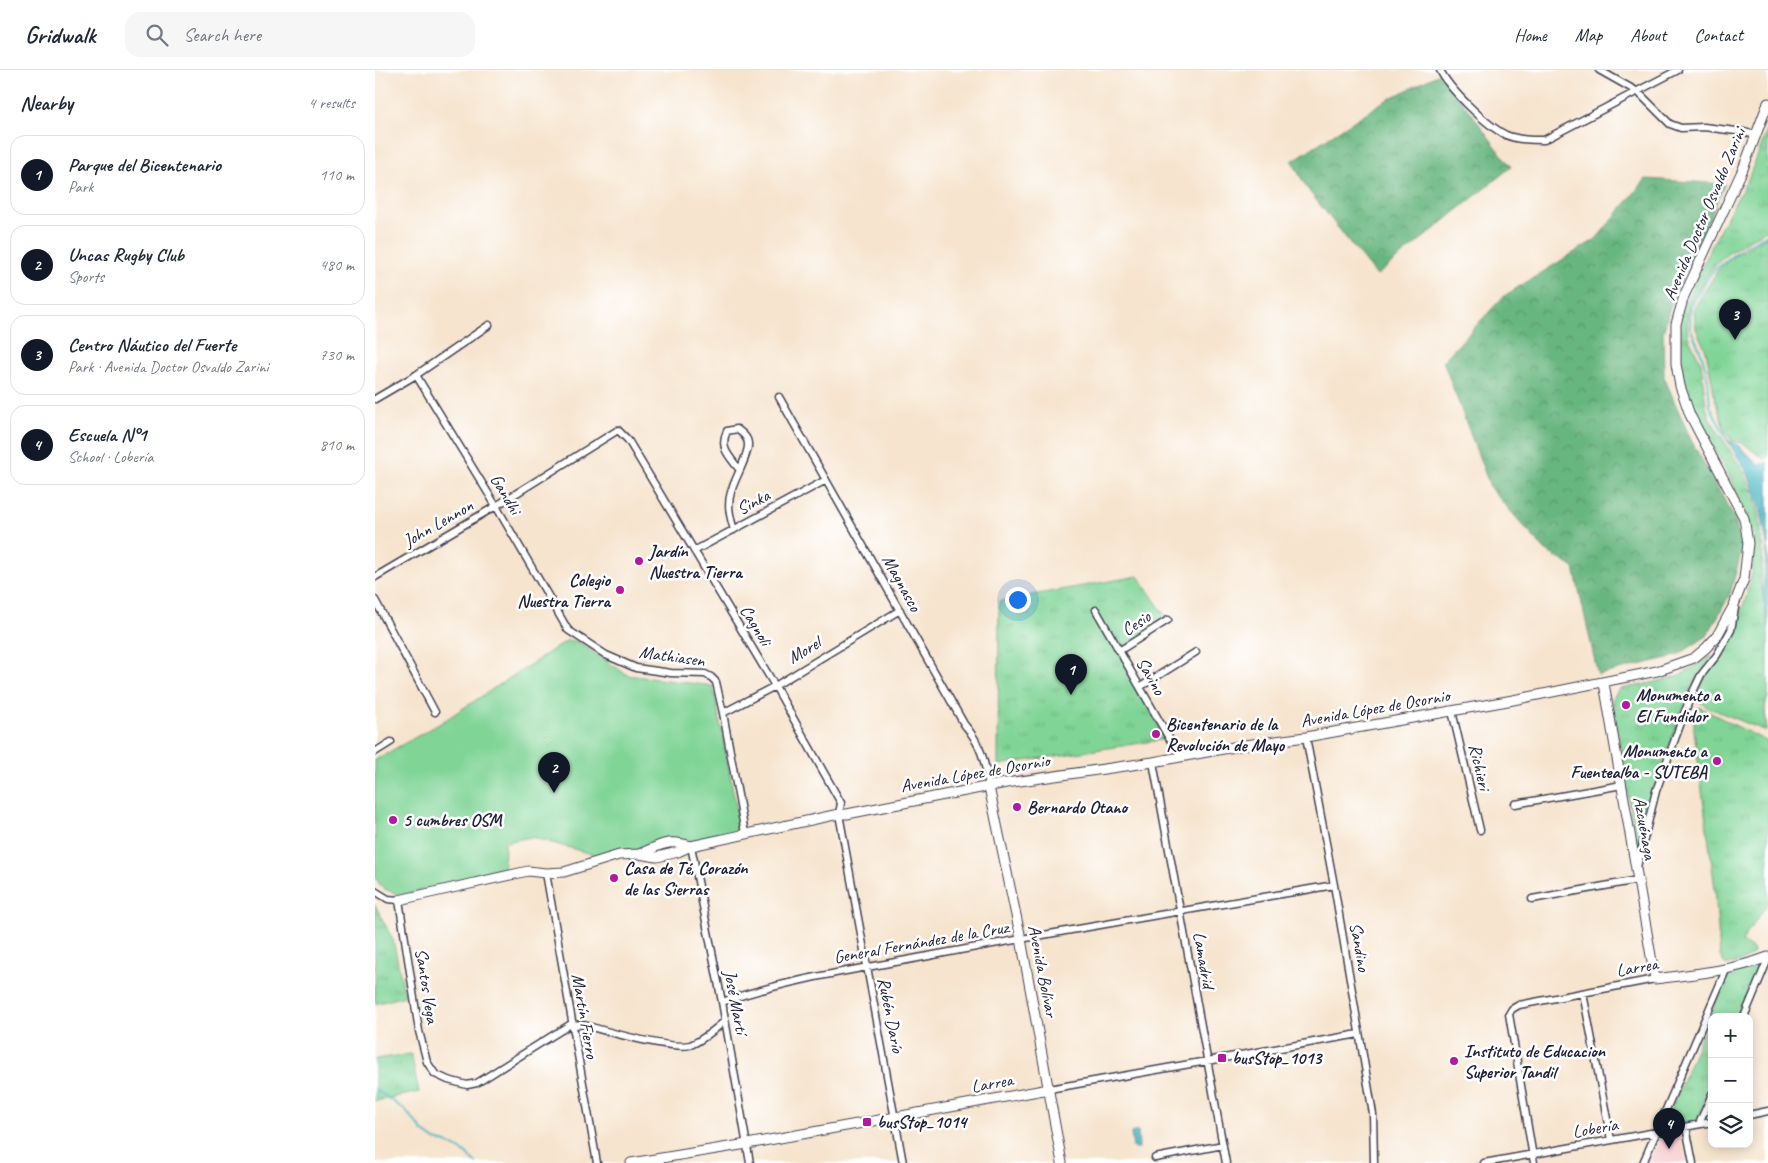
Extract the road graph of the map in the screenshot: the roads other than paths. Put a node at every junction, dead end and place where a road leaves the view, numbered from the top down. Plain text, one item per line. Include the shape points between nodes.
1 (1440, 70) edge
2 (1599, 70) edge
3 (1678, 70) edge
4 (1638, 92) junction
5 (1768, 103) edge
6 (1756, 135) junction
7 (489, 325) dead end
8 (416, 375) junction
9 (779, 397) dead end
10 (375, 399) edge
11 (618, 430) joint
12 (739, 469) junction
13 (826, 480) junction
14 (496, 506) junction
15 (733, 530) junction
16 (694, 551) junction
17 (375, 577) edge
18 (1737, 599) junction
19 (375, 600) edge
20 (899, 610) junction
21 (1096, 610) dead end
22 (1168, 620) dead end
23 (568, 630) joint
24 (1119, 651) junction
25 (1196, 652) dead end
26 (1604, 683) junction
27 (775, 686) junction
28 (1140, 687) junction
29 (1452, 711) junction
30 (435, 712) dead end
31 (723, 713) junction
32 (1306, 737) junction
33 (391, 742) dead end
34 (375, 752) edge
35 (1182, 756) junction
36 (1153, 762) junction
37 (1622, 785) junction
38 (989, 786) junction
39 (1515, 804) dead end
40 (839, 814) junction
41 (1480, 830) dead end
42 (745, 833) junction
43 (691, 846) junction
44 (1636, 870) junction
45 (546, 873) junction
46 (1638, 880) junction
47 (1334, 885) junction
48 (375, 891) edge
49 (1532, 899) dead end
50 (399, 900) junction
51 (1180, 912) junction
52 (1021, 939) junction
53 (1768, 958) edge
54 (867, 968) junction
55 (1726, 970) junction
56 (1655, 979) junction
57 (1583, 993) junction
58 (722, 1002) junction
59 (1746, 1013) edge
60 (725, 1021) junction
61 (571, 1024) junction
62 (1359, 1034) junction
63 (1207, 1060) junction
64 (1049, 1089) junction
65 (1708, 1103) edge
66 (1768, 1111) edge
67 (1753, 1114) edge
68 (895, 1117) junction
69 (1708, 1123) edge
70 (1699, 1124) junction
71 (1686, 1128) junction
72 (1656, 1133) junction
73 (1611, 1140) junction
74 (747, 1144) junction
75 (1223, 1145) junction
76 (1533, 1154) junction
77 (1155, 1158) dead end
78 (597, 1163) edge
79 (631, 1163) edge
80 (750, 1163) edge
81 (903, 1163) edge
82 (1062, 1163) edge
83 (1226, 1163) edge
84 (1374, 1163) edge
85 (1484, 1163) edge
86 (1534, 1163) edge
87 (1643, 1163) edge
88 (1693, 1163) edge

1 - 4 street via 1475,113 1506,134 1526,140 1545,140
2 - 4 street
3 - 4 street
4 - 6 street via 1675,126
5 - 6 main road, Avenida Doctor Osvaldo Zarini
6 - 18 main road, Avenida Doctor Osvaldo Zarini via 1732,195 1684,296 1676,324 1676,364 1680,386 1690,414 1733,494 1746,526 1746,566
7 - 8 street
8 - 10 street
8 - 14 street, Gandhi
9 - 13 street, Magnasco
11 - 14 street, John Lennon
11 - 16 street, Cagnoli via 628,440
12 - 12 street via 748,444 744,434 737,429 727,431 723,439 724,447
12 - 15 street via 729,504
13 - 15 street, Sinka
13 - 20 street, Magnasco
14 - 17 street, John Lennon
14 - 23 street, Gandhi
15 - 16 street, Sinka
16 - 27 street, Cagnoli
18 - 26 main road, Avenida López de Osornio via 1717,636 1693,658 1657,671
18 - 44 street, Avenida Doctor Osvaldo Zarini via 1731,630 1690,698 1656,791
19 - 30 street
20 - 27 street, Morel
20 - 38 street, Magnasco via 980,747
21 - 24 street, Savino
22 - 24 street, Cesio
23 - 31 street, Mathiasen via 606,655 636,668 711,677 716,682
24 - 28 street, Savino
25 - 28 street
26 - 29 main road, Avenida López de Osornio
26 - 37 main road, Azcuénaga
27 - 31 street, Morel
27 - 40 street, Cagnoli via 841,802
28 - 35 street, Savino
29 - 32 main road, Avenida López de Osornio
29 - 41 street, Richieri
31 - 42 street, Mathiasen
32 - 35 main road, Avenida López de Osornio
32 - 47 street, Sandino
33 - 34 street
35 - 36 main road, Avenida López de Osornio
36 - 38 main road, Avenida López de Osornio
36 - 51 street, Lamadrid
37 - 39 street
37 - 44 main road, Azcuénaga
38 - 40 main road, Avenida López de Osornio
38 - 52 main road, Avenida Bolívar
40 - 42 main road, Avenida López de Osornio
40 - 54 street, Rubén Darío
42 - 43 main road, Avenida López de Osornio
43 - 45 main road, Avenida López de Osornio via 665,843 639,854 619,855 573,870
43 - 58 street, José Martí
44 - 46 main road, Azcuénaga
45 - 50 main road, Avenida López de Osornio via 528,871
45 - 61 street, Martín Fierro
46 - 49 street
46 - 56 main road, Azcuénaga
47 - 51 street, General Fernández de la Cruz
47 - 62 street, Sandino
48 - 50 street via 388,899
50 - 61 street, Santos Vega via 419,1031 427,1062 435,1074 467,1085 477,1083
51 - 52 street, General Fernández de la Cruz
51 - 63 street, Lamadrid
52 - 54 street, General Fernández de la Cruz
52 - 64 main road, Avenida Bolívar
53 - 55 main road, Larrea
53 - 59 street
54 - 58 street, General Fernández de la Cruz via 826,974
54 - 68 street, Rubén Darío
55 - 56 main road, Larrea
55 - 72 street
56 - 57 street, Larrea
57 - 73 street
57 - 76 street, Larrea via 1519,1005 1509,1014
58 - 60 street, José Martí
60 - 61 street via 689,1045 657,1042
60 - 74 street, José Martí
61 - 78 street, Martín Fierro
62 - 63 street, Larrea
62 - 84 street, Sandino via 1373,1114
63 - 64 street, Larrea
63 - 75 street, Lamadrid
64 - 68 main road, Larrea
64 - 82 main road, Avenida Bolívar
65 - 70 street
66 - 67 street
68 - 74 main road, Larrea
68 - 81 street, Rubén Darío
69 - 70 street, Lobería
70 - 71 street, Lobería
71 - 72 street, Lobería
71 - 88 street
72 - 73 street, Lobería
72 - 87 street
73 - 76 street, Lobería
74 - 79 main road, Larrea
74 - 80 street, José Martí
75 - 77 street
75 - 83 street, Lamadrid
76 - 85 street, Lobería
76 - 86 street

